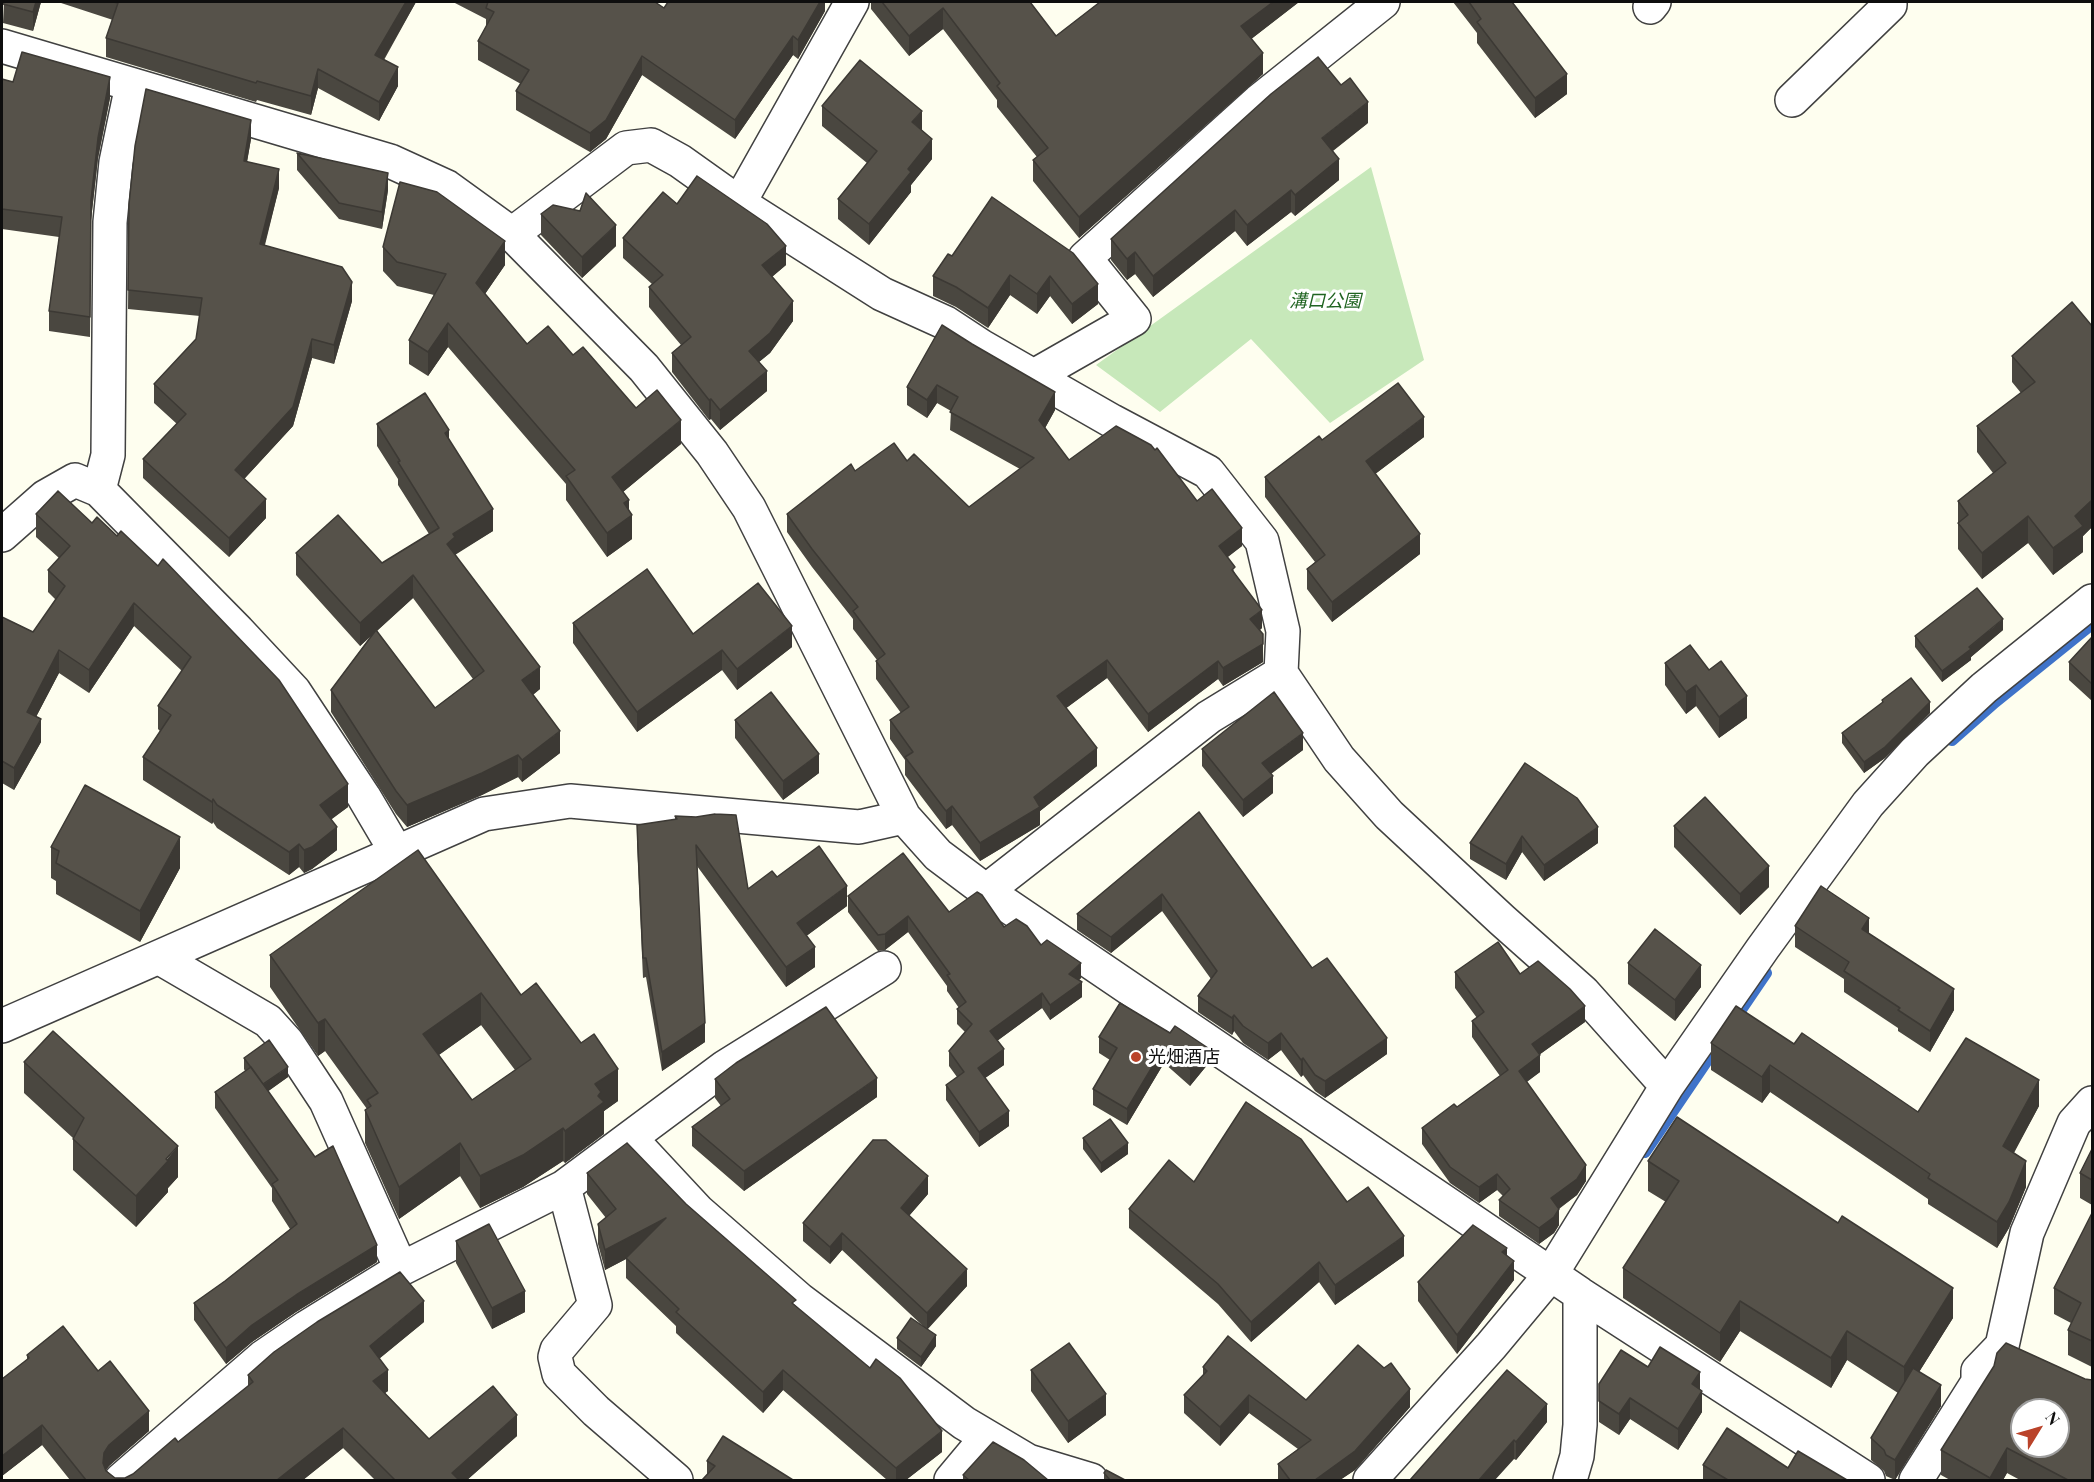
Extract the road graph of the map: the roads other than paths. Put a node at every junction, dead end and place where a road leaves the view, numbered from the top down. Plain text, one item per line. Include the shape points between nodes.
1 (851, 2) edge
2 (1383, 2) edge
3 (1890, 2) edge
4 (2, 46) edge
5 (132, 85) junction
6 (1792, 100) dead end
7 (739, 204) junction
8 (512, 234) junction
9 (1034, 376) junction
10 (99, 490) junction
11 (2, 535) edge
12 (2092, 601) edge
13 (1281, 673) junction
14 (904, 817) junction
15 (397, 853) junction
16 (986, 891) junction
17 (160, 958) junction
18 (884, 968) dead end
19 (2, 1026) edge
20 (1667, 1086) junction
21 (2092, 1103) edge
22 (630, 1138) junction
23 (564, 1187) junction
24 (401, 1269) junction
25 (1551, 1274) junction
26 (1580, 1294) junction
27 (2002, 1346) junction
28 (2032, 1360) edge
29 (987, 1437) junction
30 (121, 1480) edge
31 (676, 1480) edge
32 (951, 1480) edge
33 (1091, 1480) edge
34 (1370, 1480) edge
35 (1570, 1480) edge
36 (1868, 1480) edge
37 (1916, 1480) edge

1 - 7 street
2 - 9 street via 1259,101 1085,258 1134,319
3 - 6 street
4 - 5 street
5 - 8 street via 390,161 447,188
5 - 10 street via 116,162 110,222 108,455
7 - 8 street via 651,145 626,148
7 - 9 street via 882,294 946,323
8 - 14 street via 644,368 712,453 749,508
9 - 13 street via 1208,472 1262,541 1283,630
10 - 11 street via 75,480 45,497
10 - 15 street via 294,691
12 - 20 street via 1984,688 1915,752 1868,804
13 - 16 street via 1209,717
13 - 20 street via 1339,759 1389,815 1583,992
14 - 15 street via 859,827 570,801 484,814
14 - 16 street via 938,855
15 - 17 street
16 - 25 street
17 - 19 street
17 - 24 street via 268,1021 287,1042 326,1101
18 - 22 street via 725,1067
20 - 25 street
21 - 27 street via 2074,1123 2027,1233
22 - 23 street
22 - 29 street via 698,1211 800,1300
23 - 24 street
23 - 31 street via 595,1305 557,1350 559,1374
24 - 30 street via 263,1357
25 - 26 street
25 - 34 street
26 - 35 street via 1580,1425
26 - 36 street
27 - 28 street
27 - 37 street via 1978,1371 1978,1382
29 - 32 street
29 - 33 street via 1028,1461

